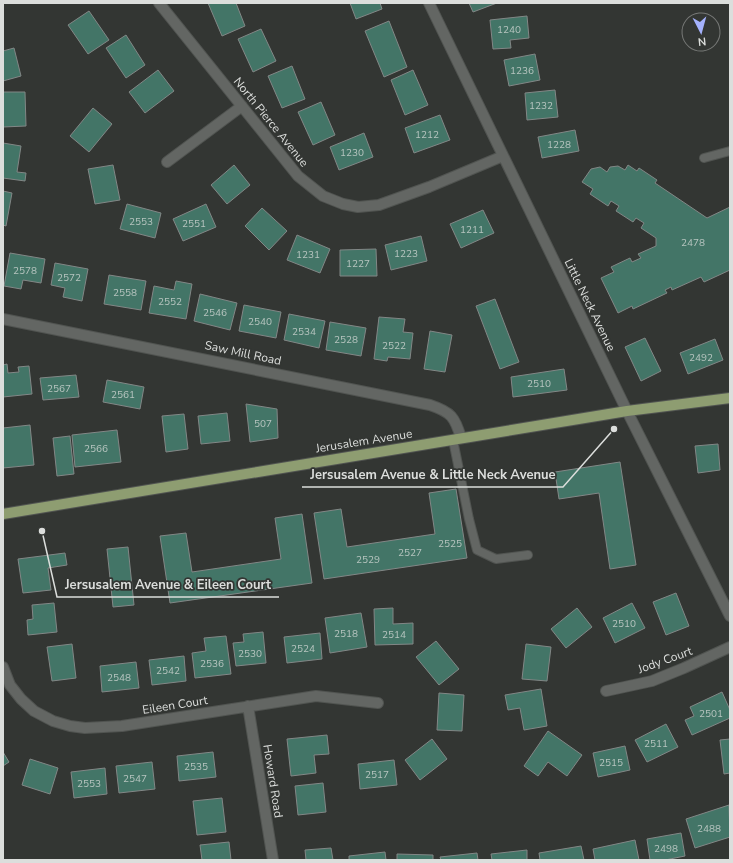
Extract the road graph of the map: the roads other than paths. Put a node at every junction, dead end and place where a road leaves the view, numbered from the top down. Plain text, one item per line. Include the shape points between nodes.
1 (159, 3) edge
2 (430, 3) edge
3 (242, 106) junction
4 (730, 151) edge
5 (504, 156) junction
6 (704, 158) dead end
7 (167, 162) dead end
8 (3, 318) edge
9 (730, 398) edge
10 (627, 411) junction
11 (457, 439) junction
12 (3, 514) edge
13 (528, 555) dead end
14 (730, 616) edge
15 (730, 647) edge
16 (3, 667) edge
17 (7, 688) edge
18 (606, 691) dead end
19 (378, 703) dead end
20 (248, 706) junction
21 (273, 860) edge

1 - 3 street, North Pierce Avenue
2 - 5 street, Little Neck Avenue
3 - 5 street, North Pierce Avenue via 298,176 323,196 358,207 378,205
3 - 7 street
4 - 6 lane
5 - 10 street, Little Neck Avenue
8 - 11 street, Saw Mill Road via 430,405 453,418 456,422
9 - 10 main road, Jerusalem Avenue
10 - 11 main road, Jerusalem Avenue
10 - 14 street, Little Neck Avenue
11 - 12 main road, Jerusalem Avenue
11 - 13 lane via 469,519 477,550 496,559
15 - 18 street, Jody Court via 652,681
16 - 17 street, Eileen Court
17 - 20 street, Eileen Court via 42,716 85,728 122,726
19 - 20 street, Eileen Court via 316,696
20 - 21 street, Howard Road

